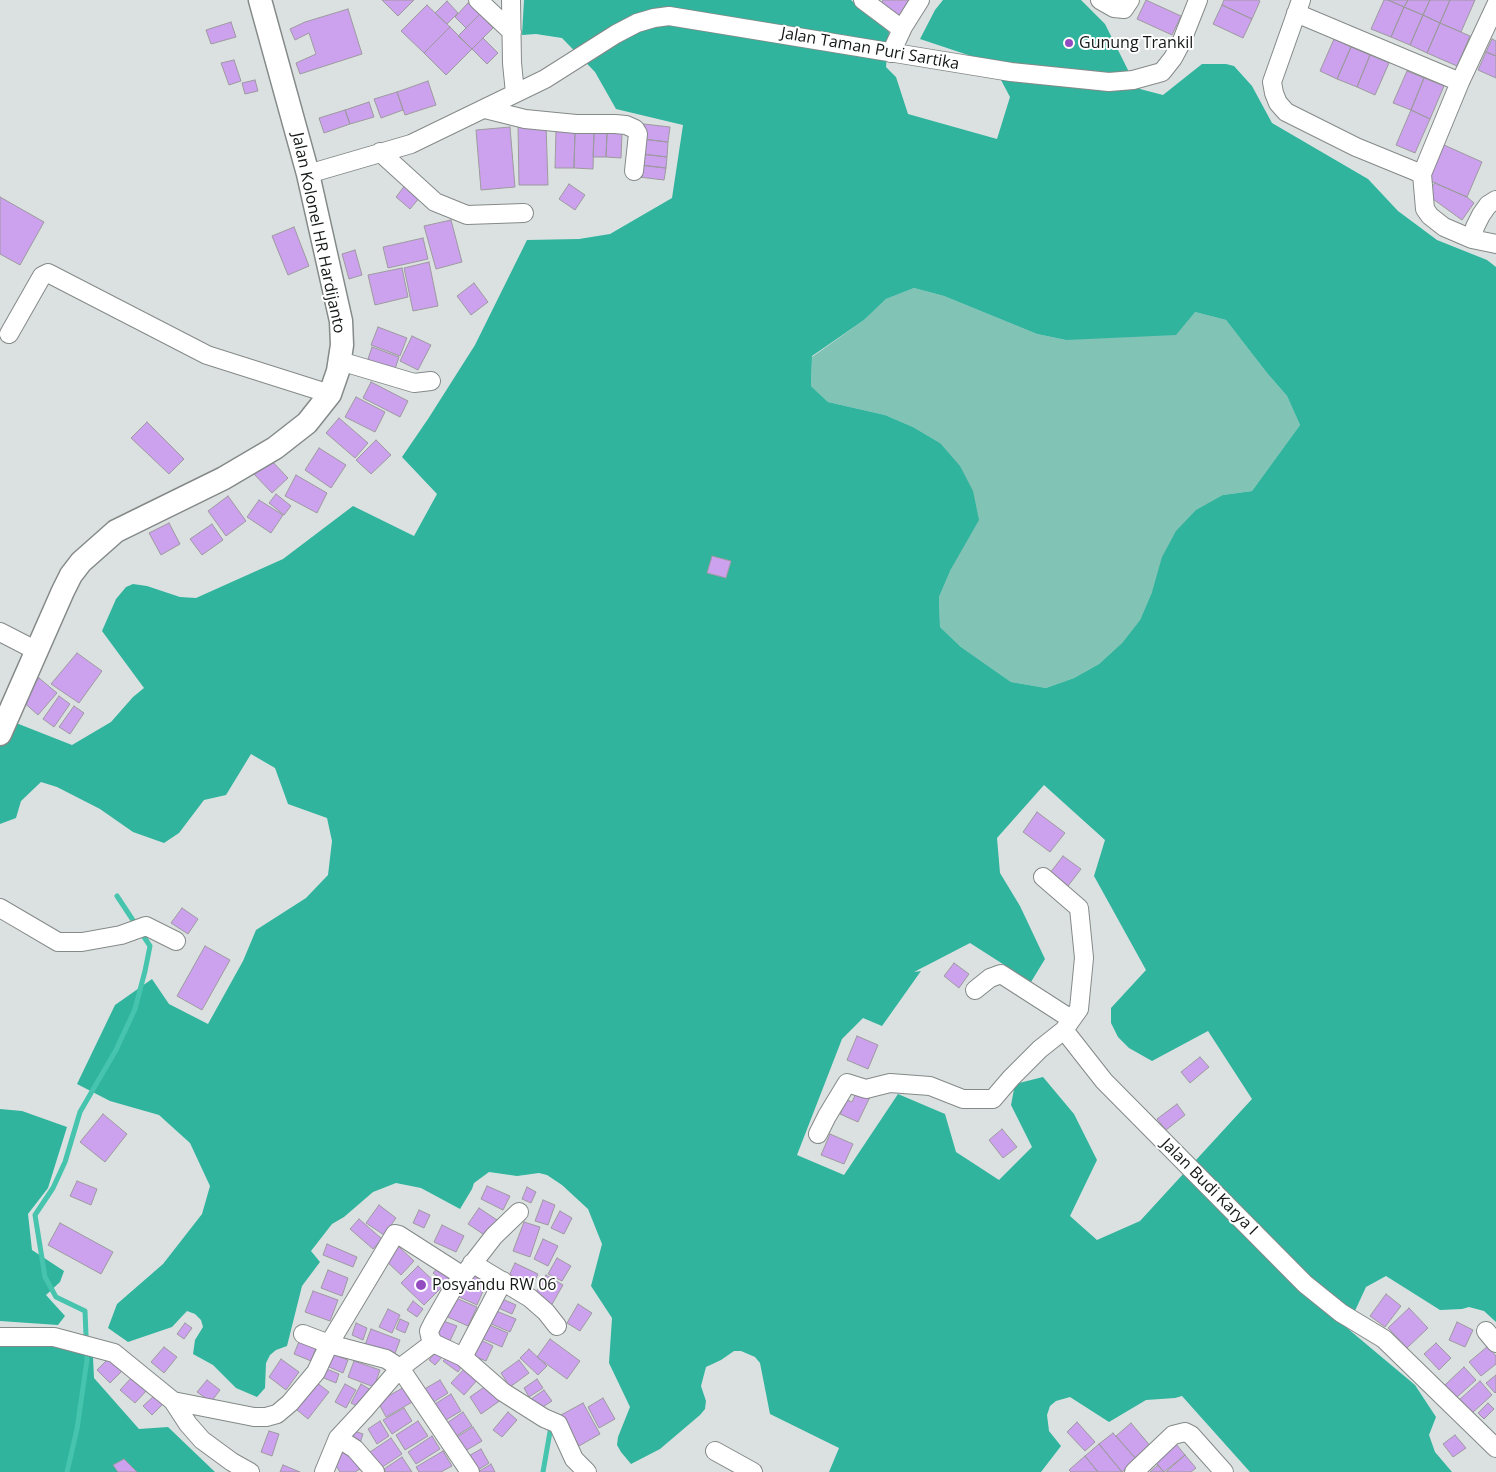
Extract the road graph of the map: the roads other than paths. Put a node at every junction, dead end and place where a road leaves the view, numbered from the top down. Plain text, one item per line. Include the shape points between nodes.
1 (260, 0) edge
2 (478, 0) edge
3 (511, 0) edge
4 (863, 0) edge
5 (920, 0) edge
6 (1100, 0) edge
7 (1130, 0) edge
8 (1198, 0) edge
9 (1496, 5) edge
10 (1299, 6) edge
11 (903, 27) junction
12 (512, 32) junction
13 (891, 54) junction
14 (1460, 82) junction
15 (516, 93) junction
16 (485, 109) junction
17 (380, 152) junction
18 (634, 171) dead end
19 (308, 174) junction
20 (1422, 174) junction
21 (1496, 200) edge
22 (524, 213) dead end
23 (1472, 239) junction
24 (1496, 244) edge
25 (9, 334) dead end
26 (340, 362) junction
27 (431, 381) dead end
28 (330, 394) junction
29 (0, 632) edge
30 (37, 651) junction
31 (0, 734) edge
32 (1043, 877) dead end
33 (0, 908) edge
34 (176, 941) dead end
35 (974, 990) dead end
36 (1067, 1025) junction
37 (818, 1134) dead end
38 (519, 1212) dead end
39 (468, 1270) junction
40 (503, 1281) junction
41 (557, 1326) dead end
42 (303, 1334) dead end
43 (0, 1337) edge
44 (433, 1343) junction
45 (328, 1344) junction
46 (463, 1357) junction
47 (400, 1368) junction
48 (173, 1401) junction
49 (338, 1438) junction
50 (1496, 1448) edge
51 (716, 1451) dead end
52 (250, 1472) edge
53 (324, 1472) edge
54 (375, 1472) edge
55 (470, 1472) edge
56 (586, 1472) edge
57 (753, 1472) edge
58 (1134, 1472) edge
59 (1224, 1472) edge

1 - 19 main road, Jalan Kolonel HR Hardijanto
2 - 12 street
3 - 12 street
4 - 11 street
5 - 11 street
6 - 7 street via 1114,8 1124,9
8 - 13 street, Jalan Taman Puri Sartika via 1181,43 1162,72 1133,80 1110,82 1011,72
9 - 14 street
10 - 14 street
10 - 20 street via 1272,82 1278,103 1286,112
11 - 13 street
12 - 15 street
13 - 15 street, Jalan Taman Puri Sartika via 670,16 637,23
14 - 20 street
15 - 16 street, Jalan Taman Puri Sartika
16 - 17 street, Jalan Taman Puri Sartika via 411,144
16 - 18 street via 525,119 626,125 638,134
17 - 19 street, Jalan Taman Puri Sartika
17 - 22 street via 435,202 467,215
19 - 26 main road, Jalan Kolonel HR Hardijanto via 341,322
20 - 23 street via 1425,208 1430,216 1444,227
21 - 23 street via 1481,215
23 - 24 street
25 - 28 street via 42,276 48,273 208,355
26 - 27 street via 414,383
26 - 28 main road, Jalan Kolonel HR Hardijanto
28 - 30 main road, Jalan Kolonel HR Hardijanto via 307,423 275,448 224,478 116,531 71,575
29 - 30 street
30 - 31 main road, Jalan Kolonel HR Hardijanto
32 - 36 street via 1079,908 1084,958 1079,1009
33 - 34 street via 58,942 82,942 139,929
35 - 36 street, Jalan Budi Karya I via 1000,974
36 - 37 street via 993,1099 963,1099 930,1086 890,1083 866,1089 847,1084
36 - 50 street, Jalan Budi Karya I via 1104,1081 1305,1284 1341,1313 1384,1339
38 - 39 street via 494,1236
39 - 40 street
39 - 44 street via 452,1290 429,1331
39 - 45 street via 394,1234
40 - 41 street via 539,1305
40 - 46 street
42 - 45 street
43 - 48 street via 54,1337 114,1353
44 - 46 street
44 - 47 street
45 - 47 street via 386,1359
45 - 48 street via 316,1372 277,1414 254,1417
46 - 56 street via 503,1392 551,1421 574,1459
47 - 49 street
47 - 55 street
48 - 52 street via 202,1440
49 - 53 street
49 - 54 street via 355,1449
51 - 57 street
58 - 59 street via 1173,1435 1185,1432

